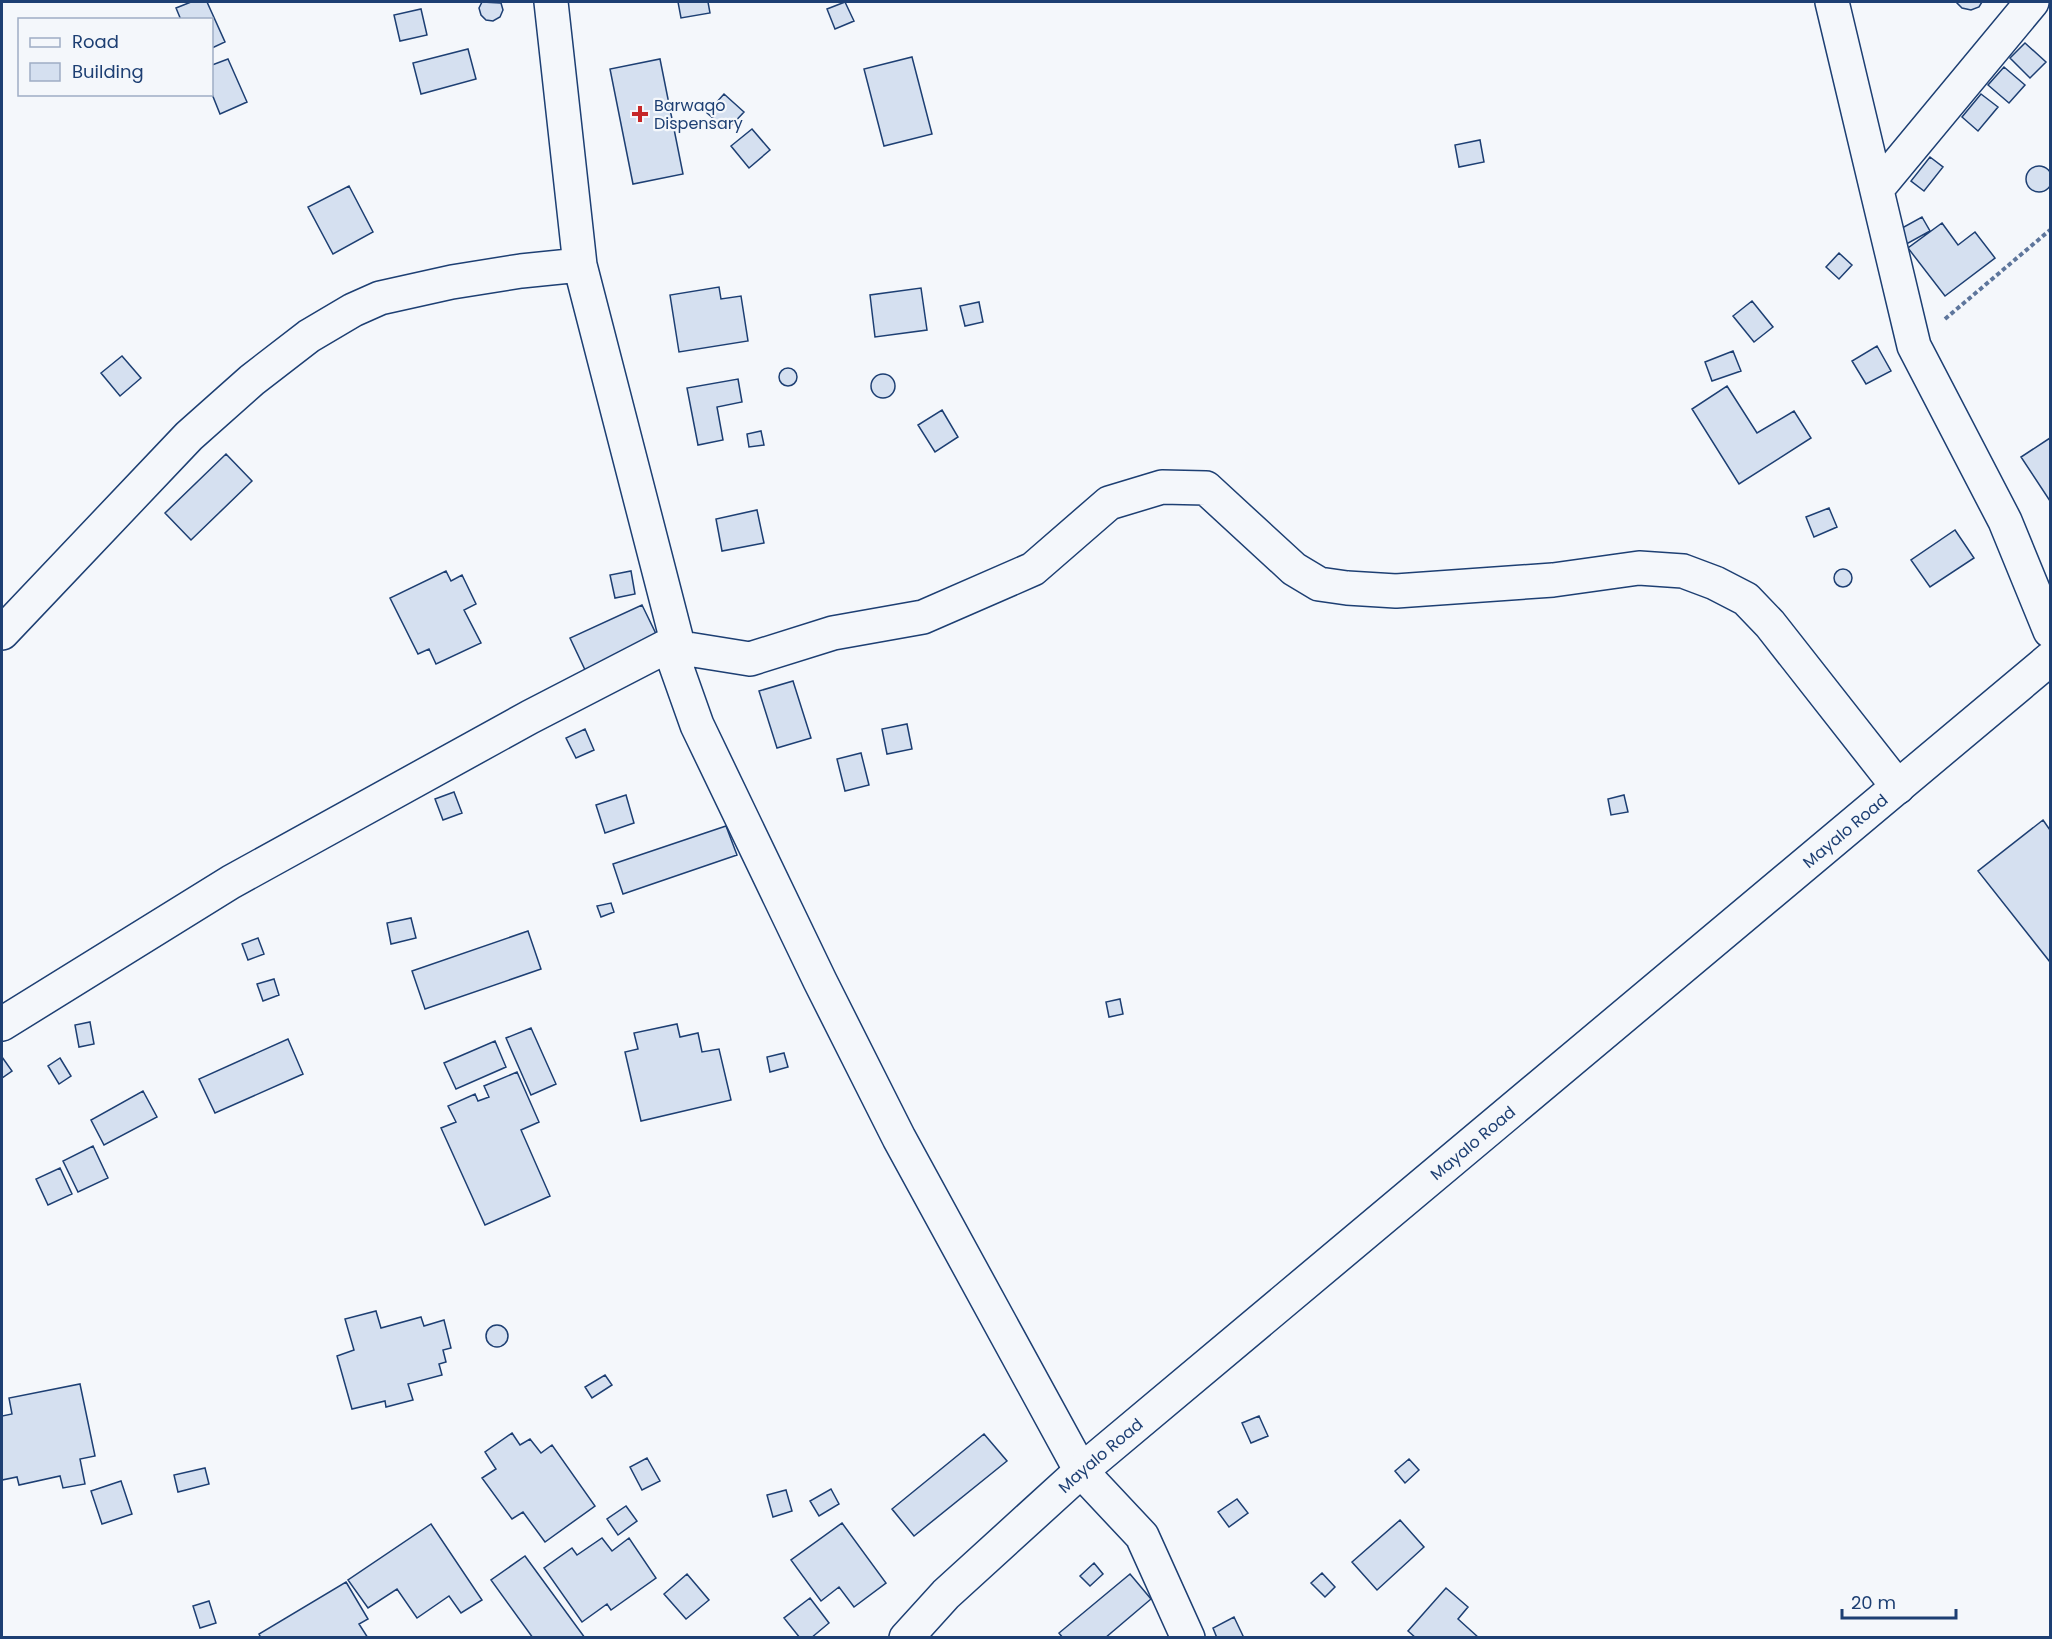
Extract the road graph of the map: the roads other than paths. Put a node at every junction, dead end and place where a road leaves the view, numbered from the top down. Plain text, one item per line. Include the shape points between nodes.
1 (551, 2) edge
2 (1832, 2) edge
3 (2032, 2) edge
4 (1877, 189) junction
5 (580, 265) junction
6 (2050, 631) edge
7 (2, 633) edge
8 (669, 646) junction
9 (2050, 659) edge
10 (1898, 787) junction
11 (2, 1024) edge
12 (1081, 1471) junction
13 (906, 1638) edge
14 (1188, 1638) edge

1 - 5 street
2 - 4 street
3 - 4 street
4 - 6 street via 1914,346 2005,521
5 - 7 street via 521,271 399,293 353,310 309,336 189,436
5 - 8 street via 677,641
8 - 10 street via 750,659 833,633 923,617 1033,569 1109,503 1162,487 1206,488 1294,569 1319,584 1396,591 1639,568 1683,571 1715,583 1746,599 1770,624
8 - 11 street via 530,717 231,882
8 - 12 street via 697,724 820,981 899,1138
9 - 10 street, Mayalo Road
10 - 12 street, Mayalo Road
12 - 13 street, Mayalo Road via 946,1594
12 - 14 street via 1142,1536

